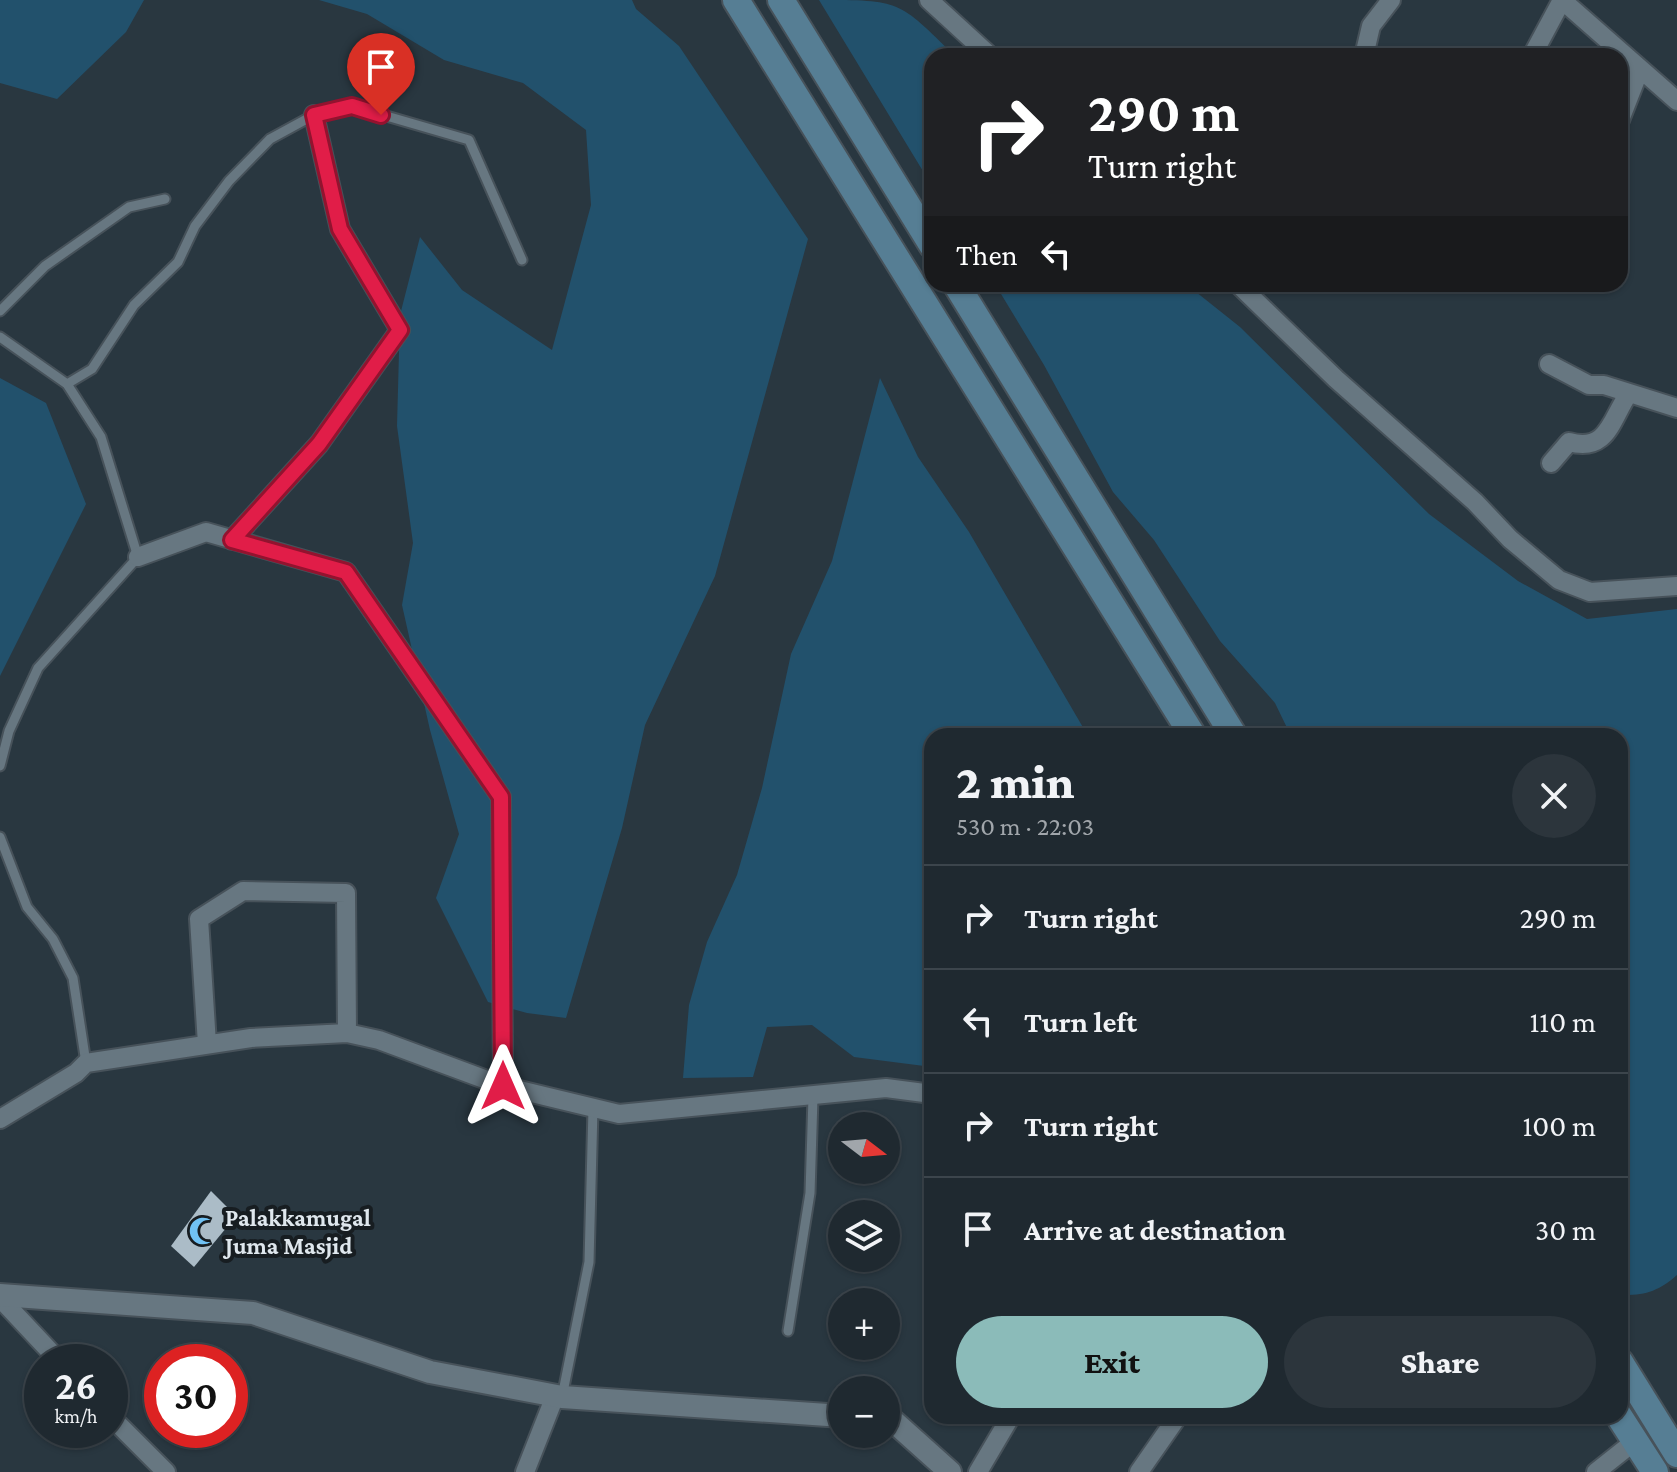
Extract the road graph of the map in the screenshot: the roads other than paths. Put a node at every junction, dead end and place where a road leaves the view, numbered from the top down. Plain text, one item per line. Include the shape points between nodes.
1 (736, 0) edge
2 (781, 0) edge
3 (929, 0) edge
4 (1391, 0) edge
5 (1562, 0) edge
6 (981, 48) edge
7 (1366, 48) edge
8 (1536, 48) edge
9 (1616, 48) edge
10 (1628, 58) edge
11 (1640, 69) junction
12 (1628, 100) edge
13 (1677, 101) edge
14 (314, 115) junction
15 (165, 199) dead end
16 (924, 232) edge
17 (522, 260) dead end
18 (961, 292) edge
19 (1246, 292) edge
20 (0, 311) edge
21 (0, 337) edge
22 (1549, 364) dead end
23 (67, 384) junction
24 (1629, 393) junction
25 (1677, 408) edge
26 (1551, 463) dead end
27 (232, 540) junction
28 (138, 557) junction
29 (1677, 586) edge
30 (1188, 728) edge
31 (1229, 728) edge
32 (0, 766) edge
33 (0, 837) edge
34 (347, 1033) junction
35 (207, 1044) junction
36 (86, 1063) junction
37 (503, 1086) junction
38 (924, 1093) edge
39 (813, 1097) junction
40 (593, 1108) junction
41 (0, 1119) edge
42 (0, 1297) edge
43 (788, 1331) dead end
44 (43, 1344) edge
45 (1628, 1375) edge
46 (559, 1396) junction
47 (828, 1415) edge
48 (1006, 1424) edge
49 (1172, 1424) edge
50 (1624, 1424) edge
51 (900, 1427) edge
52 (128, 1434) edge
53 (1635, 1441) junction
54 (1677, 1454) edge
55 (166, 1472) edge
56 (525, 1472) edge
57 (950, 1472) edge
58 (978, 1472) edge
59 (1139, 1472) edge
60 (1596, 1472) edge
61 (1655, 1472) edge

1 - 30 main road
2 - 16 main road
3 - 6 street
4 - 7 street via 1371,26
5 - 8 street
5 - 9 street
10 - 11 street
11 - 12 street
11 - 13 street
14 - 17 lane via 352,106 469,140
14 - 23 lane via 270,139 229,181 195,226 178,262 134,305 92,369
14 - 27 street via 340,229 400,330 319,444
15 - 20 lane via 129,207 45,266
18 - 31 main road
19 - 29 street via 1559,580 1590,592
21 - 23 lane
22 - 24 street via 1589,385
23 - 28 lane via 101,437
24 - 25 street
24 - 26 street via 1609,432 1597,443 1569,442
27 - 28 street via 206,532
27 - 37 street via 346,572 501,797
28 - 32 lane via 38,668 9,731
33 - 36 lane via 27,907 53,939 73,978
34 - 35 street
34 - 35 street via 346,893 243,891 199,919
34 - 37 street
35 - 36 street
36 - 41 street
37 - 40 street
38 - 39 street via 886,1088
39 - 40 street via 619,1114
39 - 43 lane via 810,1193
40 - 46 lane via 589,1262
42 - 44 street
42 - 46 street via 253,1313 430,1372
45 - 54 main road
46 - 47 street
46 - 56 street
48 - 58 street
49 - 59 street
50 - 53 main road
51 - 57 street
52 - 55 street
53 - 60 street
53 - 61 main road

